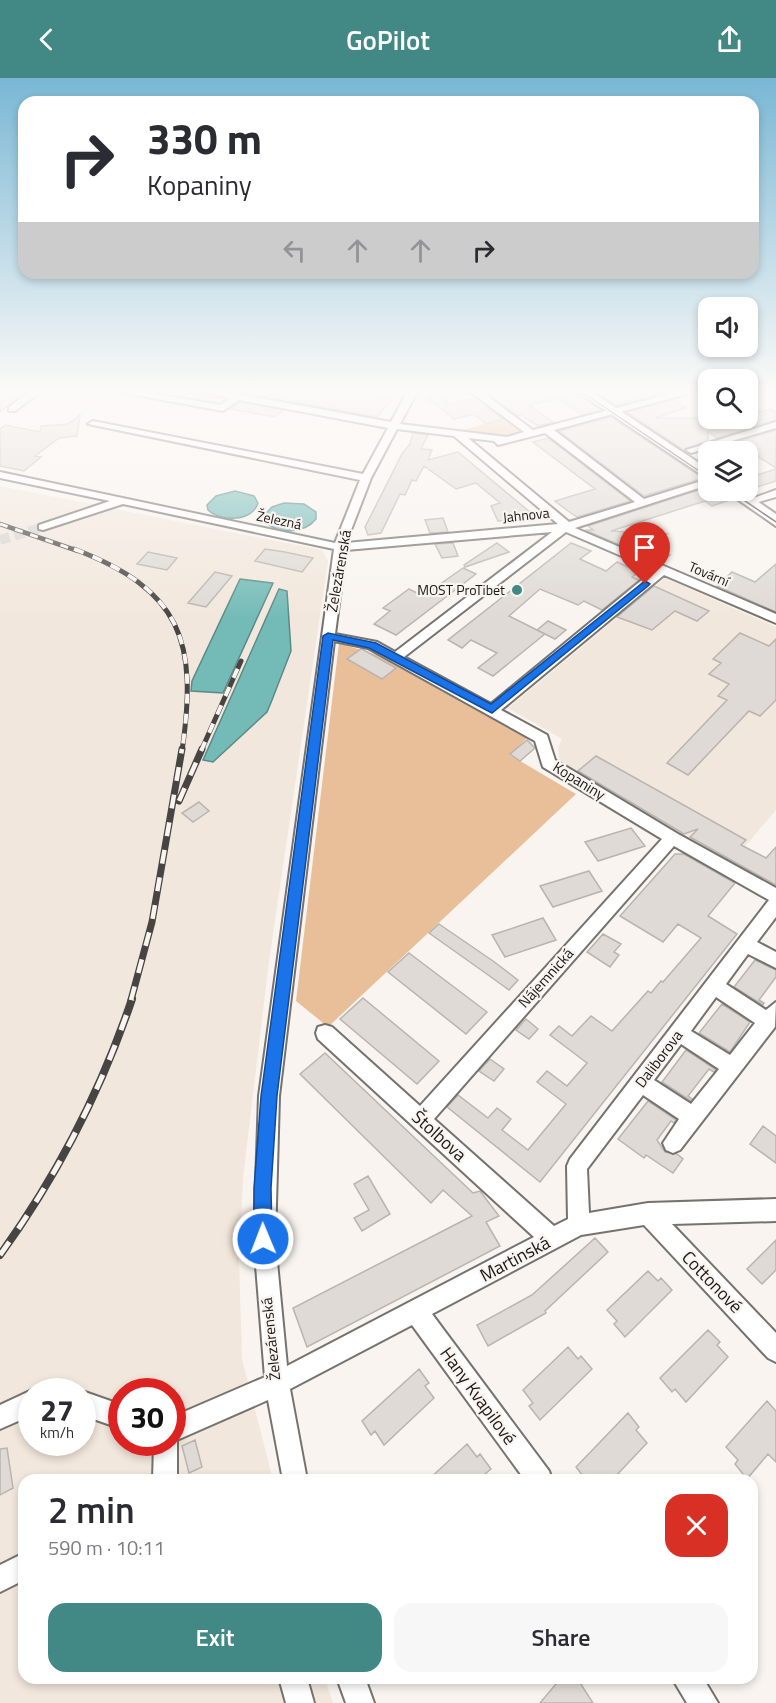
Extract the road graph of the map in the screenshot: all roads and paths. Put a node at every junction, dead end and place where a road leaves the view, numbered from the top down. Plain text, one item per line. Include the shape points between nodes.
1 (304, 466) edge
2 (373, 466) edge
3 (495, 466) edge
4 (594, 466) edge
5 (0, 475) edge
6 (366, 478) junction
7 (698, 485) edge
8 (776, 493) edge
9 (122, 501) junction
10 (642, 502) junction
11 (748, 502) joint
12 (776, 520) edge
13 (566, 526) junction
14 (42, 527) tunnel mouth
15 (340, 547) junction
16 (662, 570) junction
17 (776, 619) edge
18 (328, 636) junction
19 (395, 658) junction
20 (492, 710) junction
21 (672, 838) junction
22 (776, 896) edge
23 (776, 904) edge
24 (746, 944) junction
25 (776, 961) edge
26 (714, 986) junction
27 (772, 1015) edge
28 (325, 1033) dead end
29 (679, 1033) junction
30 (732, 1067) junction
31 (641, 1083) junction
32 (693, 1117) junction
33 (421, 1119) junction
34 (673, 1143) dead end
35 (776, 1210) edge
36 (648, 1214) junction
37 (579, 1225) junction
38 (552, 1239) junction
39 (416, 1312) junction
40 (776, 1350) edge
41 (276, 1384) junction
42 (18, 1409) edge
43 (0, 1417) edge
44 (186, 1424) edge
45 (166, 1456) edge
46 (165, 1474) edge
47 (294, 1474) edge
48 (536, 1474) edge
49 (18, 1569) edge
50 (0, 1579) edge
51 (295, 1684) edge
52 (353, 1684) edge
53 (690, 1684) edge
54 (300, 1703) edge
55 (360, 1703) edge
56 (704, 1703) edge

1 - 6 street
2 - 6 street, Železárenská
3 - 13 street
4 - 10 street
5 - 9 street, Železná
6 - 15 street, Železárenská
7 - 10 street, Jahnova
8 - 11 street
9 - 14 street
9 - 15 street, Železná
10 - 13 street, Jahnova
11 - 12 main road
13 - 15 street, Jahnova
13 - 16 street, Tovární
13 - 19 street
15 - 18 street, Železárenská
16 - 17 street, Tovární
16 - 20 street
18 - 19 street, Kopaniny via 365,643
18 - 41 street, Železárenská via 264,1149 265,1277
19 - 20 street, Kopaniny
20 - 21 street, Kopaniny via 542,738 548,763
21 - 22 street, Kopaniny
21 - 33 street, Nájemnická
23 - 24 street, Daliborova
24 - 25 street
24 - 26 street, Daliborova
26 - 27 street
26 - 29 street, Daliborova
27 - 30 street
28 - 33 street, Štolbova
29 - 30 street
29 - 31 street, Daliborova
30 - 32 street
31 - 32 street
31 - 37 street, Daliborova via 577,1166
32 - 34 street
33 - 38 street, Štolbova
35 - 36 street, Martinská
36 - 37 street, Martinská
36 - 40 street, Cottonové
37 - 38 street, Martinská
38 - 39 street, Martinská
39 - 41 street, Martinská
39 - 48 street, Hany Kvapilové
41 - 44 street, Martinská
41 - 47 street, Železárenská
42 - 43 street
45 - 46 street
49 - 50 street
51 - 54 street
52 - 55 street
53 - 56 street

